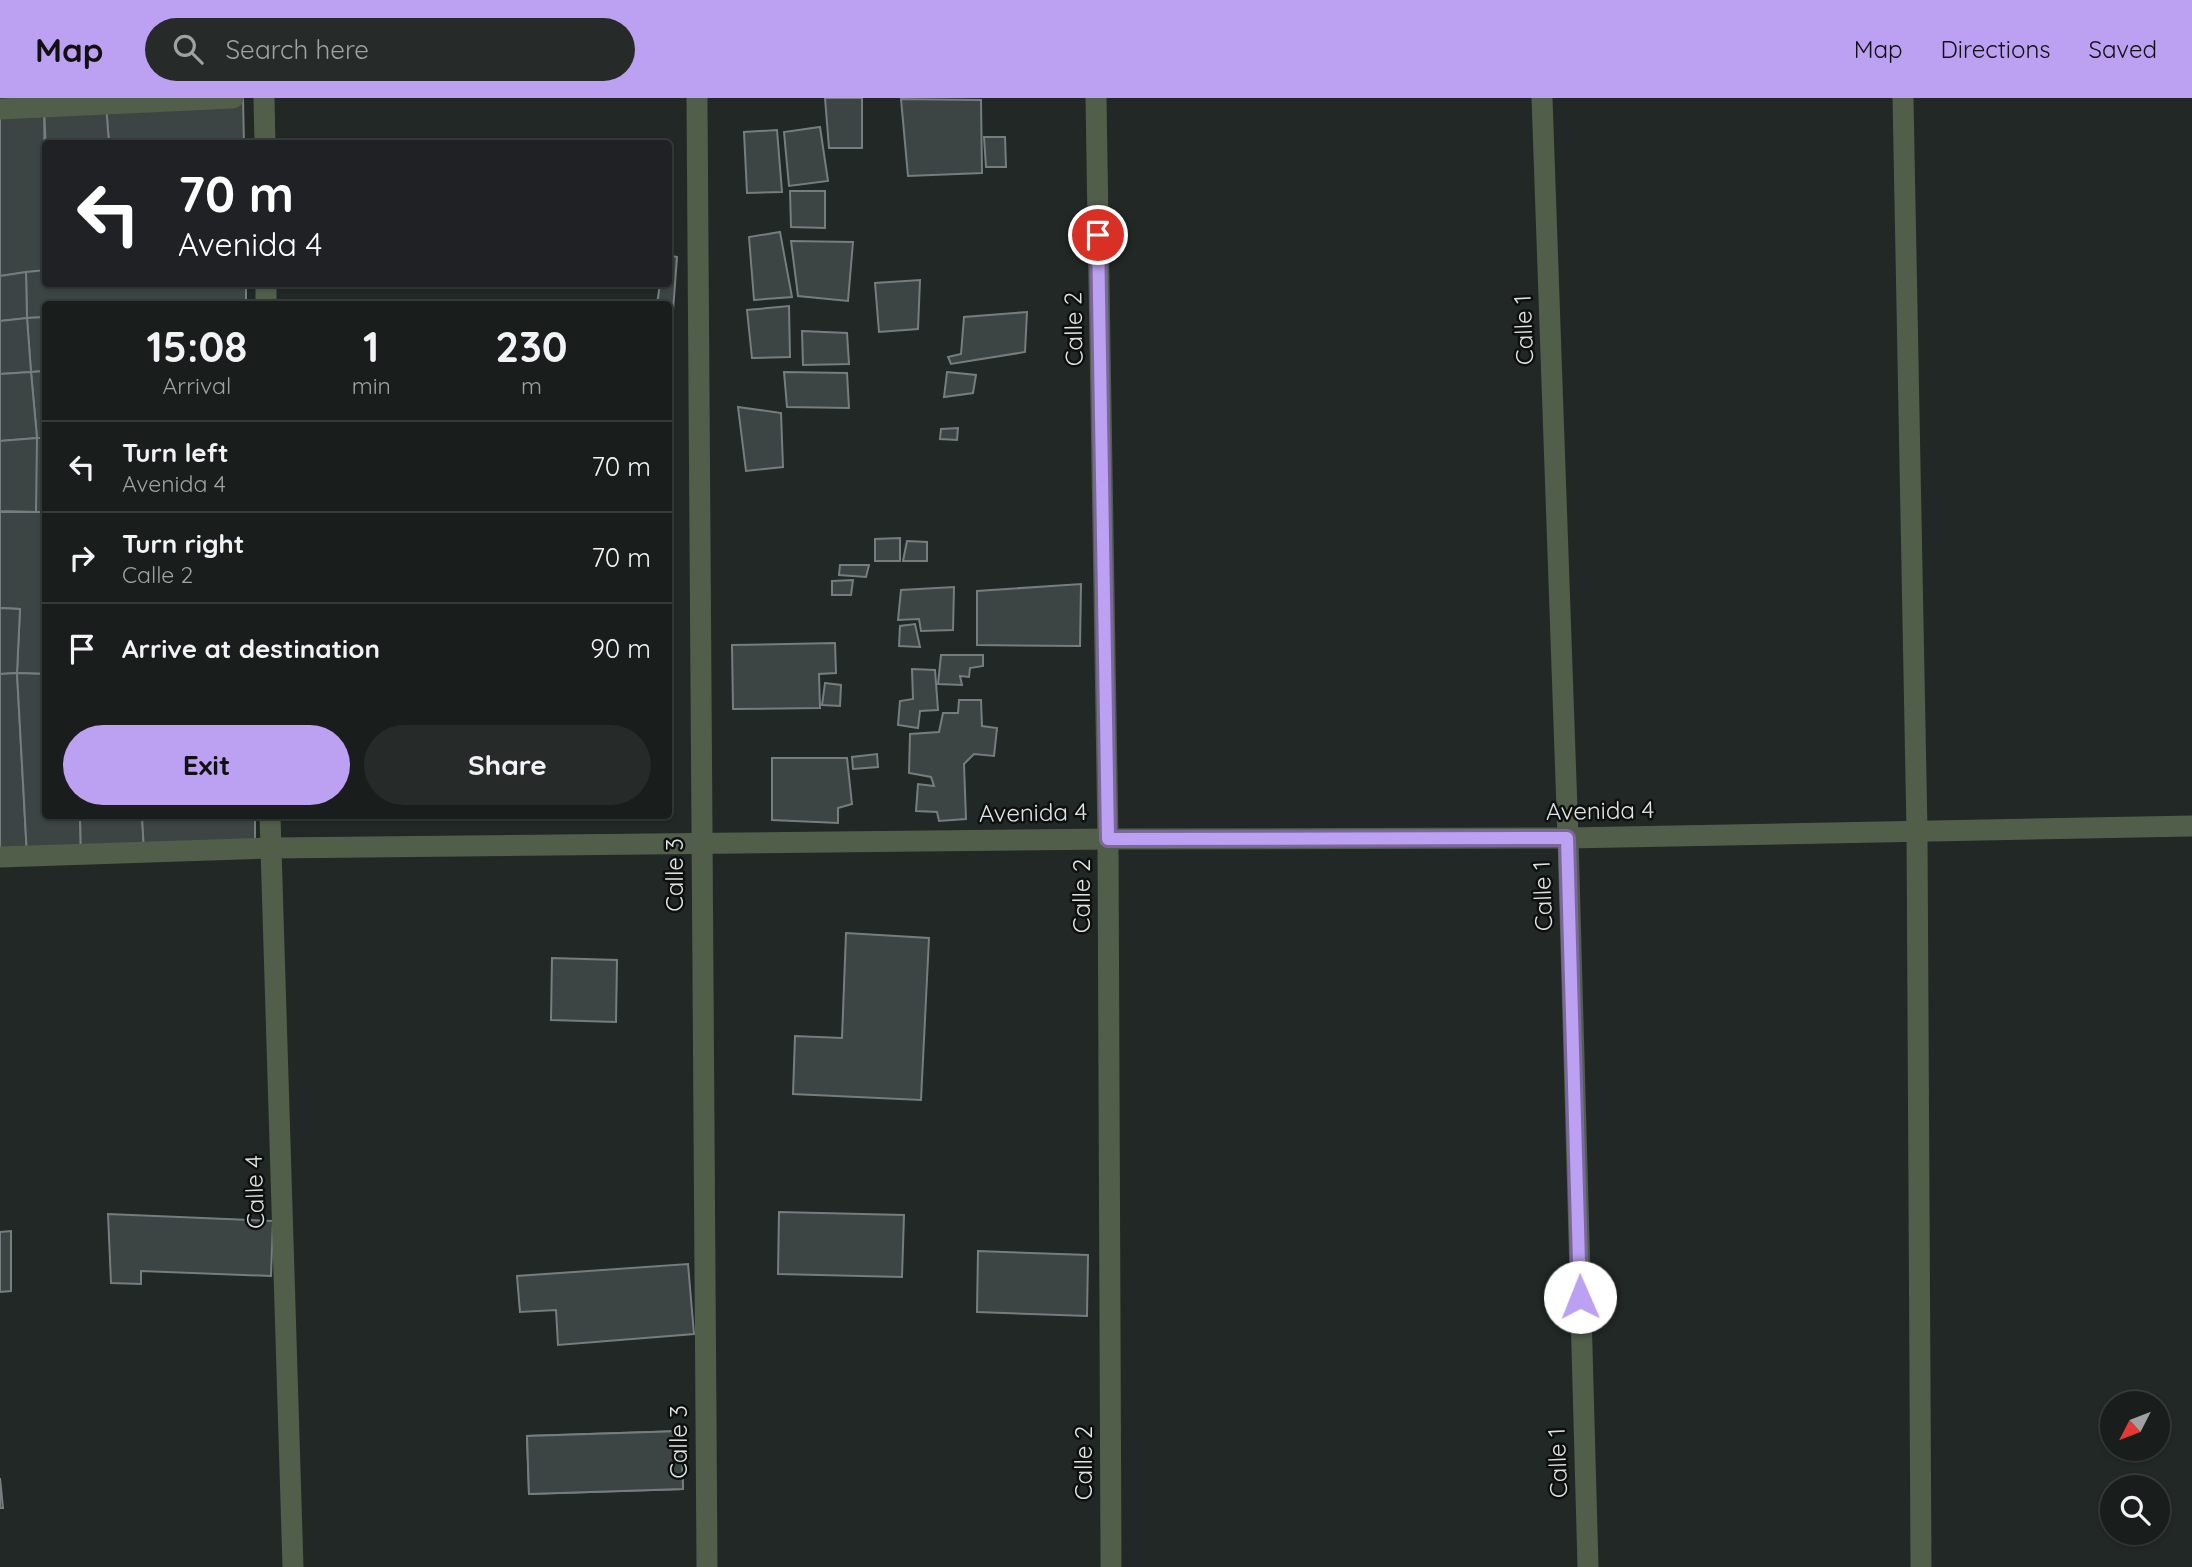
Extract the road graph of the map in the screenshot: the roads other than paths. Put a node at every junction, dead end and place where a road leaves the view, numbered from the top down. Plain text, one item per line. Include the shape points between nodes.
1 (233, 98) edge
2 (265, 98) edge
3 (697, 98) edge
4 (1096, 98) edge
5 (1542, 98) edge
6 (1903, 98) edge
7 (0, 109) edge
8 (265, 140) edge
9 (270, 819) edge
10 (2192, 826) edge
11 (1917, 831) junction
12 (1567, 838) junction
13 (1108, 839) junction
14 (701, 843) junction
15 (271, 848) junction
16 (0, 856) edge
17 (293, 1567) edge
18 (707, 1567) edge
19 (1111, 1567) edge
20 (1587, 1567) edge
21 (1921, 1567) edge

1 - 7 street
2 - 8 street
3 - 14 street, Calle 3
4 - 13 street, Calle 2
5 - 12 street, Calle 1
6 - 11 street
9 - 15 street, Calle 4
10 - 11 street, Avenida 4
11 - 12 street, Avenida 4
11 - 21 street
12 - 13 street, Avenida 4
12 - 20 street, Calle 1
13 - 14 street, Avenida 4
13 - 19 street, Calle 2
14 - 15 street, Avenida 4
14 - 18 street, Calle 3
15 - 16 street, Avenida 4
15 - 17 street, Calle 4

